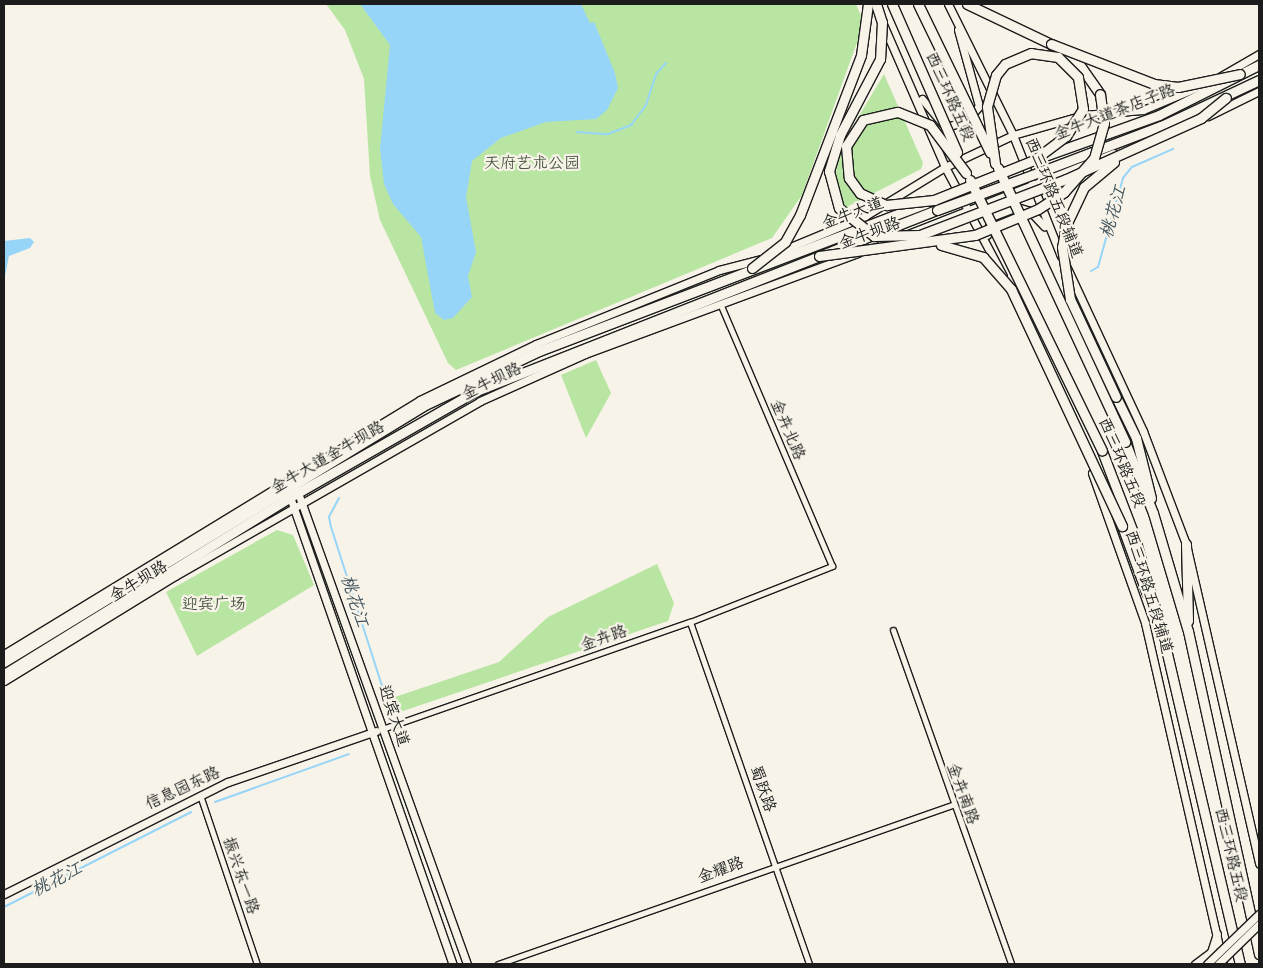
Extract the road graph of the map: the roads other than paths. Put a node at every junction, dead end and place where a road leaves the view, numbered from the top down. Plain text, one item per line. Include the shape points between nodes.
1 (868, 4) edge
2 (875, 4) edge
3 (892, 4) edge
4 (918, 4) edge
5 (948, 4) edge
6 (967, 4) edge
7 (957, 22) junction
8 (1051, 44) junction
9 (1259, 54) edge
10 (1259, 65) edge
11 (1240, 74) junction
12 (1259, 80) edge
13 (914, 89) junction
14 (1259, 91) edge
15 (1226, 98) junction
16 (1013, 135) junction
17 (1141, 145) junction
18 (1034, 160) junction
19 (995, 163) junction
20 (944, 167) junction
21 (966, 172) junction
22 (1036, 173) joint
23 (1030, 184) junction
24 (934, 200) junction
25 (970, 211) junction
26 (1053, 239) junction
27 (987, 243) junction
28 (928, 244) junction
29 (819, 256) junction
30 (752, 268) junction
31 (682, 294) joint
32 (720, 304) junction
33 (687, 308) joint
34 (536, 344) junction
35 (552, 346) junction
36 (541, 363) junction
37 (565, 363) junction
38 (469, 384) junction
39 (452, 385) junction
40 (290, 487) junction
41 (305, 505) junction
42 (297, 510) junction
43 (1153, 513) junction
44 (1186, 544) junction
45 (832, 566) joint
46 (690, 622) junction
47 (893, 630) dead end
48 (1188, 631) junction
49 (1162, 632) junction
50 (4, 654) edge
51 (4, 662) edge
52 (4, 674) edge
53 (4, 681) edge
54 (382, 729) junction
55 (373, 732) junction
56 (200, 795) junction
57 (953, 804) junction
58 (1259, 864) edge
59 (775, 865) junction
60 (4, 894) edge
61 (1259, 914) edge
62 (1259, 924) edge
63 (1218, 934) junction
64 (1259, 954) edge
65 (258, 964) edge
66 (453, 964) edge
67 (467, 964) edge
68 (498, 964) edge
69 (809, 964) edge
70 (1011, 964) edge
71 (1195, 964) edge
72 (1207, 964) edge
73 (1218, 964) edge
74 (1223, 964) edge
75 (1240, 964) edge

1 - 30 highway, bridge via 861,55 800,215 785,242
2 - 13 main road, 西三环路五段辅道
2 - 17 highway, bridge via 882,22 880,59 840,135 829,171 838,208 859,228 893,239 920,235 1066,180
3 - 21 highway, 西三环路五段, bridge
4 - 19 highway, 西三环路五段, bridge
5 - 7 main road, 西三环路五段辅道
6 - 8 highway
7 - 13 main road via 979,106 967,120 950,126 934,115
7 - 16 main road, 西三环路五段辅道
8 - 11 highway, bridge via 1154,84 1178,87
8 - 28 highway, bridge via 1091,76 1100,94 1104,124 1094,158 1064,192 1018,220
9 - 16 main road, 金牛坝路 via 1164,104 1083,115
10 - 11 highway, 金牛大道茶店子路
11 - 18 highway, 金牛大道茶店子路, bridge via 1159,114
12 - 15 highway, 金牛大道茶店子路
13 - 20 main road, 西三环路五段辅道
14 - 23 main road, 金牛坝路
15 - 17 highway, bridge via 1201,118
15 - 22 highway, 金牛大道茶店子路, bridge
16 - 20 main road, 金牛坝路
16 - 23 main road, 西三环路五段辅道
17 - 43 highway, bridge via 1084,187 1066,224 1062,247 1070,299 1148,474
18 - 19 highway, bridge via 1066,136 1083,108 1074,71 1058,57 1044,52 1018,57 996,76 987,107
18 - 24 highway, 金牛大道, bridge
19 - 43 highway, 西三环路五段, bridge via 1124,442
20 - 25 main road, 西三环路五段辅道
20 - 34 main road, 金牛坝路 via 865,216
21 - 24 highway, bridge via 944,140 914,116 880,113 863,120 846,146 845,161 848,178 860,193 886,205
21 - 49 highway, 西三环路五段, bridge via 1102,451 1134,535
22 - 29 highway, 金牛大道, bridge
23 - 25 main road, 金牛坝路
23 - 26 main road, 西三环路五段辅道
24 - 30 highway, 金牛大道, bridge
25 - 27 main road, 西三环路五段辅道
25 - 32 main road, 金牛坝路
26 - 27 main road via 1030,211 1017,207 991,217
26 - 44 main road, 西三环路五段辅道 via 1143,431
27 - 63 main road, 西三环路五段辅道 via 1077,436 1131,576
28 - 29 highway, bridge
28 - 49 highway, bridge via 971,250 997,270 1011,289 1122,526
29 - 33 highway, 金牛大道
30 - 31 highway, 金牛大道
31 - 35 highway, 金牛大道金牛坝路
32 - 37 main road, 金牛坝路
32 - 45 street, 金卉北路
33 - 36 highway, 金牛大道金牛坝路
34 - 35 main road
34 - 39 main road, 金牛坝路
35 - 38 highway, 金牛大道金牛坝路
36 - 37 main road
36 - 40 highway, 金牛大道金牛坝路 via 474,392
37 - 41 main road, 金牛坝路 via 480,401
38 - 39 main road
38 - 40 highway, 金牛大道金牛坝路 via 423,406
39 - 40 main road, 金牛坝路
40 - 41 main road, 迎宾大道
40 - 42 main road, 迎宾大道
40 - 50 main road, 金牛坝路
40 - 51 highway, 金牛大道金牛坝路
40 - 52 highway, 金牛大道金牛坝路
41 - 42 main road, 金牛坝路
41 - 54 main road, 迎宾大道
42 - 53 main road, 金牛坝路 via 175,576
42 - 55 main road, 迎宾大道
43 - 48 highway, 西三环路五段
44 - 48 highway
44 - 58 main road, 西三环路五段辅道
45 - 46 street, 金卉路
46 - 54 street, 金卉路
46 - 59 street, 蜀跃路
47 - 57 street, 金卉南路
48 - 64 highway, 西三环路五段
49 - 75 highway, 西三环路五段
54 - 55 main road, 信息园东路
54 - 67 main road, 迎宾大道
55 - 56 main road, 信息园东路
55 - 66 main road, 迎宾大道
56 - 60 main road, 信息园东路
56 - 65 street, 振兴东一路
57 - 59 street, 金耀路
57 - 70 street, 金卉南路
59 - 68 street, 金耀路
59 - 69 street, 蜀跃路
61 - 72 main road, bridge
62 - 73 main road, bridge
63 - 71 main road via 1211,952
63 - 74 main road, 西三环路五段辅道

